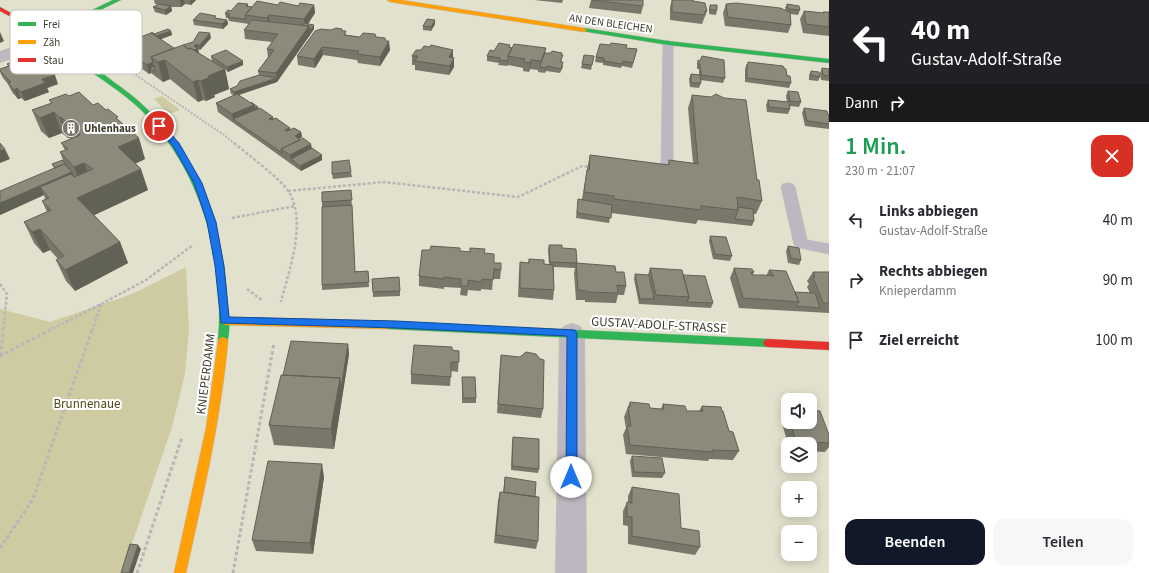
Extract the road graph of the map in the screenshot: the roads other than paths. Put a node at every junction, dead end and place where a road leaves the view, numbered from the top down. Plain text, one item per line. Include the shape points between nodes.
1 (118, 0) edge
2 (390, 0) edge
3 (0, 9) edge
4 (97, 10) edge
5 (10, 14) edge
6 (668, 43) junction
7 (10, 54) edge
8 (0, 57) edge
9 (829, 62) edge
10 (98, 74) edge
11 (667, 172) edge
12 (788, 187) dead end
13 (829, 248) edge
14 (225, 321) junction
15 (572, 333) junction
16 (829, 346) edge
17 (180, 573) edge
18 (571, 573) edge

1 - 4 street
2 - 6 street, AN DEN BLEICHEN
3 - 5 street, KNIEPERDAMM
6 - 9 street, AN DEN BLEICHEN
6 - 11 lane
7 - 8 street
10 - 14 street, KNIEPERDAMM via 142,107 176,145 198,183 212,222 220,266
12 - 13 lane via 801,244
14 - 15 street, GUSTAV-ADOLF-STRASSE via 388,324
14 - 17 street, KNIEPERDAMM via 219,385
15 - 16 street, GUSTAV-ADOLF-STRASSE
15 - 18 street

